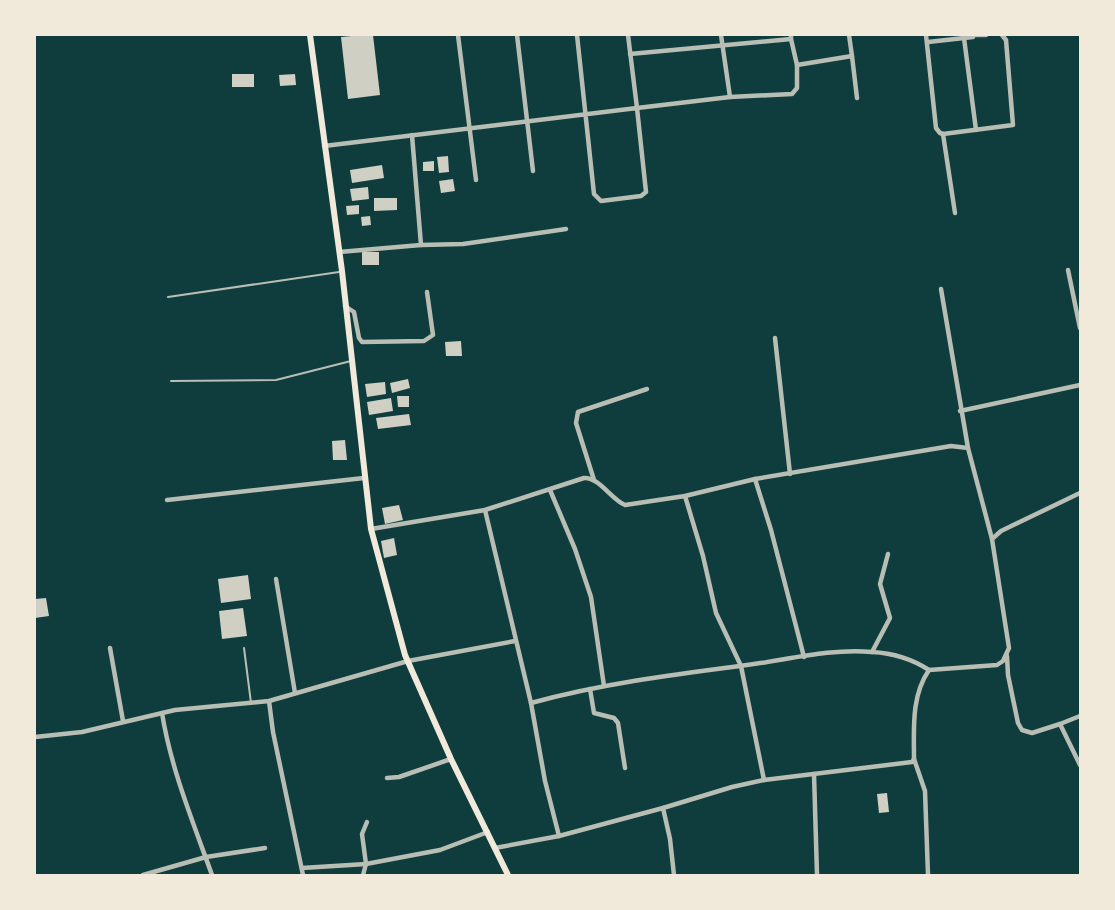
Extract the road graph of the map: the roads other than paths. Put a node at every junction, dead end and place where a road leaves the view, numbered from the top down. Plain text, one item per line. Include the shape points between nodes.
1 (310, 35) edge
2 (458, 35) edge
3 (517, 35) edge
4 (577, 35) edge
5 (628, 35) edge
6 (721, 35) edge
7 (849, 35) edge
8 (926, 35) edge
9 (986, 35) edge
10 (1002, 35) edge
11 (973, 36) edge
12 (791, 37) edge
13 (964, 38) junction
14 (928, 42) junction
15 (722, 45) junction
16 (630, 54) junction
17 (852, 56) junction
18 (797, 65) junction
19 (730, 97) junction
20 (857, 98) dead end
21 (637, 108) junction
22 (587, 113) junction
23 (526, 121) junction
24 (468, 129) junction
25 (976, 130) junction
26 (943, 134) junction
27 (412, 136) junction
28 (324, 146) junction
29 (533, 172) dead end
30 (476, 180) dead end
31 (955, 213) dead end
32 (566, 228) dead end
33 (421, 244) junction
34 (339, 252) junction
35 (1068, 270) dead end
36 (342, 271) junction
37 (941, 289) dead end
38 (427, 292) dead end
39 (168, 296) dead end
40 (345, 306) junction
41 (1080, 328) edge
42 (775, 338) dead end
43 (351, 361) junction
44 (171, 381) dead end
45 (1080, 385) edge
46 (647, 389) dead end
47 (960, 411) junction
48 (968, 448) junction
49 (790, 474) junction
50 (364, 478) junction
51 (755, 479) junction
52 (594, 480) junction
53 (550, 490) junction
54 (1080, 493) edge
55 (685, 496) junction
56 (167, 500) dead end
57 (485, 510) junction
58 (371, 529) junction
59 (992, 539) junction
60 (888, 554) dead end
61 (276, 579) dead end
62 (515, 641) junction
63 (110, 648) dead end
64 (244, 648) dead end
65 (872, 652) junction
66 (1007, 655) junction
67 (804, 656) junction
68 (408, 661) junction
69 (741, 666) junction
70 (929, 670) junction
71 (604, 686) junction
72 (590, 690) junction
73 (295, 693) junction
74 (270, 701) junction
75 (251, 703) junction
76 (531, 703) junction
77 (162, 713) junction
78 (1080, 716) edge
79 (124, 721) junction
80 (1060, 724) junction
81 (35, 738) edge
82 (914, 759) junction
83 (451, 760) junction
84 (1080, 765) edge
85 (625, 768) dead end
86 (814, 774) junction
87 (388, 778) dead end
88 (764, 780) junction
89 (663, 808) junction
90 (367, 822) dead end
91 (488, 832) junction
92 (559, 836) junction
93 (265, 848) dead end
94 (495, 848) junction
95 (206, 857) junction
96 (366, 864) junction
97 (302, 868) junction
98 (143, 875) edge
99 (212, 875) edge
100 (303, 875) edge
101 (363, 875) edge
102 (508, 875) edge
103 (674, 875) edge
104 (817, 875) edge
105 (928, 875) edge

1 - 28 main road
2 - 24 street
3 - 23 street
4 - 22 street
5 - 16 street
6 - 15 street
7 - 17 street
8 - 14 street
9 - 11 street
10 - 25 street via 1006,40 1014,122 1011,126
11 - 13 street
12 - 15 street
12 - 18 street
13 - 14 street
13 - 25 street
14 - 26 street via 936,128
15 - 16 street
15 - 19 street
16 - 21 street
17 - 18 street
17 - 20 street
18 - 19 street via 797,88 792,94
19 - 21 street
21 - 22 street
21 - 22 street via 646,192 641,196 601,201 594,194
22 - 23 street
23 - 24 street
23 - 29 street
24 - 27 street
24 - 30 street
25 - 26 street
26 - 31 street
27 - 28 street
27 - 33 street
28 - 34 main road
32 - 33 street via 463,244
33 - 34 street
34 - 36 main road
35 - 41 street
36 - 39 lane
36 - 40 main road
37 - 47 street
38 - 40 street via 433,335 424,341 362,342 354,312
40 - 43 main road
42 - 49 street
43 - 44 lane via 276,380
43 - 50 main road
45 - 47 street
46 - 52 street via 578,412 576,423
47 - 48 street
48 - 49 street via 951,446
48 - 59 street
49 - 51 street
50 - 56 street
50 - 58 main road
51 - 55 street
51 - 67 street
52 - 53 street via 584,478
52 - 55 street via 616,501 625,505
53 - 57 street
53 - 71 street via 591,597
54 - 59 street via 1001,531
55 - 69 street via 716,613
57 - 58 street
57 - 62 street
58 - 68 main road
59 - 66 street via 1008,634
60 - 65 street via 880,584 890,618
61 - 73 street
62 - 68 street
62 - 76 street
63 - 79 street
64 - 75 lane
65 - 67 street
65 - 70 street via 914,661
66 - 70 street via 997,665
66 - 80 street via 1008,675 1022,730 1032,733
67 - 69 street
68 - 73 street
68 - 83 main road
69 - 71 street
69 - 88 street
70 - 82 street via 921,682 914,716
71 - 72 street
72 - 76 street
72 - 85 street via 594,713 614,718 618,723
73 - 74 street
74 - 75 street
74 - 97 street via 273,732
75 - 77 street
76 - 92 street
77 - 79 street
77 - 95 street via 170,754
78 - 80 street
79 - 81 street via 82,732
80 - 84 street
82 - 86 street via 907,764
82 - 105 street via 924,791
83 - 87 street
83 - 91 main road
86 - 88 street
86 - 104 street
88 - 89 street
89 - 92 street
89 - 103 street
90 - 96 street via 362,834
91 - 94 main road
91 - 96 street via 440,850
92 - 94 street
93 - 95 street
94 - 102 main road
95 - 98 street
95 - 99 street
96 - 97 street
96 - 101 street
97 - 100 street

